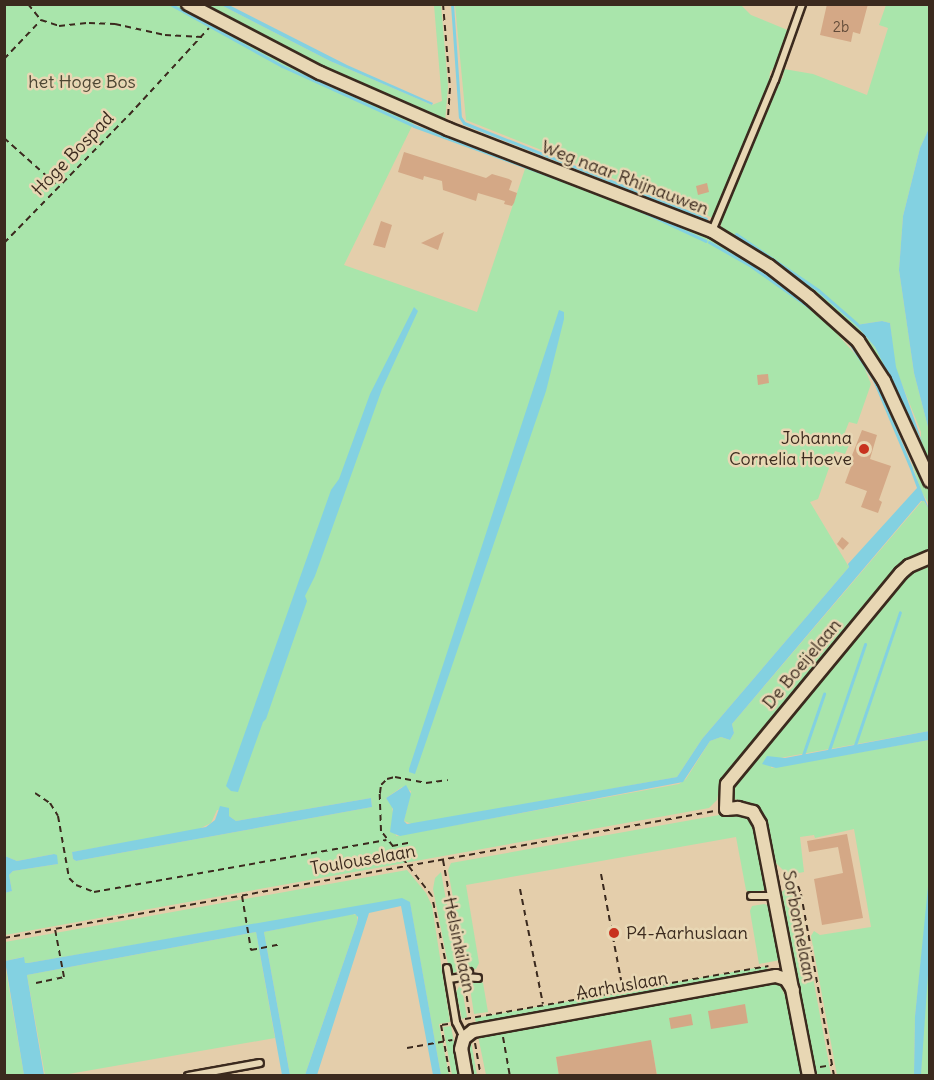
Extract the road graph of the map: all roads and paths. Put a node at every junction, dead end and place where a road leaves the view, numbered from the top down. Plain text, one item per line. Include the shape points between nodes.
1 (28, 4) edge
2 (188, 4) edge
3 (443, 4) edge
4 (802, 4) edge
5 (41, 20) junction
6 (211, 25) junction
7 (202, 37) junction
8 (4, 59) edge
9 (448, 129) junction
10 (4, 138) edge
11 (59, 187) junction
12 (712, 231) junction
13 (4, 243) edge
14 (930, 481) edge
15 (930, 557) edge
16 (448, 780) dead end
17 (35, 793) dead end
18 (726, 809) junction
19 (386, 840) junction
20 (412, 842) dead end
21 (392, 846) junction
22 (768, 864) junction
23 (407, 866) junction
24 (601, 874) dead end
25 (520, 889) dead end
26 (242, 896) junction
27 (751, 896) dead end
28 (772, 896) junction
29 (760, 902) dead end
30 (55, 929) junction
31 (4, 938) edge
32 (281, 944) dead end
33 (447, 968) joint
34 (478, 978) dead end
35 (449, 979) junction
36 (36, 983) dead end
37 (623, 990) dead end
38 (794, 991) junction
39 (543, 1004) dead end
40 (503, 1032) dead end
41 (436, 1043) dead end
42 (463, 1044) junction
43 (407, 1048) dead end
44 (260, 1063) dead end
45 (188, 1076) edge
46 (466, 1076) edge
47 (510, 1076) edge
48 (809, 1076) edge
49 (834, 1076) edge

1 - 5 path
2 - 6 street, Weg naar Rhijnauwen
3 - 9 path via 450,88
4 - 12 lane
5 - 7 path via 59,26 115,24 165,35
5 - 8 path
6 - 7 path, Hoge Bospad
6 - 9 street, Weg naar Rhijnauwen
7 - 11 path, Hoge Bospad
9 - 12 street, Weg naar Rhijnauwen
10 - 11 path
11 - 13 path, Hoge Bospad
12 - 14 street, Weg naar Rhijnauwen via 769,266 858,341 884,381
15 - 18 street, De Boeijelaan via 901,573 752,751 727,784
16 - 19 path via 426,783 395,777 383,782 380,828
17 - 19 path via 50,803 58,816 69,878 94,892
18 - 22 street, Sorbonnelaan via 746,809 758,817
18 - 23 path, Toulouselaan
19 - 21 path, Helsinkilaan
20 - 21 path
21 - 23 path, Helsinkilaan
22 - 28 street, Sorbonnelaan
22 - 49 path via 798,886 801,894
23 - 26 path, Toulouselaan
23 - 33 path, Helsinkilaan via 433,900
24 - 37 path
25 - 39 path
26 - 30 path, Toulouselaan
26 - 32 path via 251,950
27 - 28 lane
28 - 29 lane
28 - 38 street, Sorbonnelaan
30 - 31 path, Toulouselaan
30 - 36 path via 64,977
33 - 35 lane, Helsinkilaan
34 - 35 lane via 470,979 466,974
35 - 42 lane, Helsinkilaan
38 - 42 street, Aarhuslaan via 786,979 776,976 473,1031
38 - 48 street, Sorbonnelaan
40 - 47 path
41 - 43 path
42 - 46 street, Helsinkilaan
44 - 45 lane

